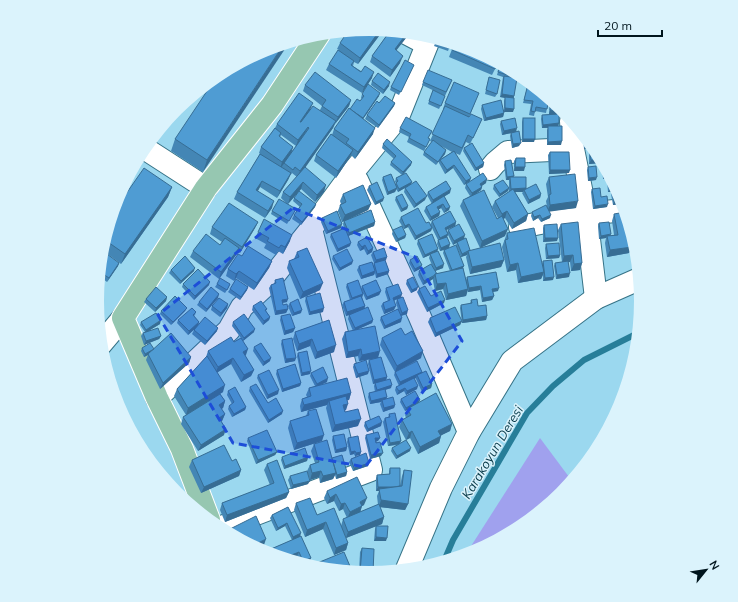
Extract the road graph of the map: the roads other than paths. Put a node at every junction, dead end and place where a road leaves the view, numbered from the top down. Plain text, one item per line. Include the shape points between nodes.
1 (314, 42) edge
2 (428, 43) edge
3 (572, 131) edge
4 (573, 149) junction
5 (150, 152) edge
6 (490, 169) dead end
7 (353, 172) junction
8 (206, 188) junction
9 (618, 211) edge
10 (586, 214) junction
11 (520, 227) edge
12 (311, 229) junction
13 (633, 282) edge
14 (596, 298) junction
15 (123, 318) junction
16 (106, 338) edge
17 (157, 398) junction
18 (469, 432) junction
19 (205, 508) edge
20 (228, 525) edge
21 (410, 563) edge

1 - 8 main road via 272,105
2 - 7 street via 398,118
3 - 4 street
4 - 6 street via 508,152
4 - 10 street
5 - 8 street
7 - 12 street
7 - 18 street via 419,315
8 - 15 main road
9 - 10 street
10 - 11 street
10 - 14 street
12 - 17 street via 267,284 242,307 229,330
12 - 20 street via 371,470
13 - 14 street
14 - 18 street via 512,362
15 - 16 street
15 - 17 main road
17 - 19 main road via 182,449
18 - 21 street via 441,488

